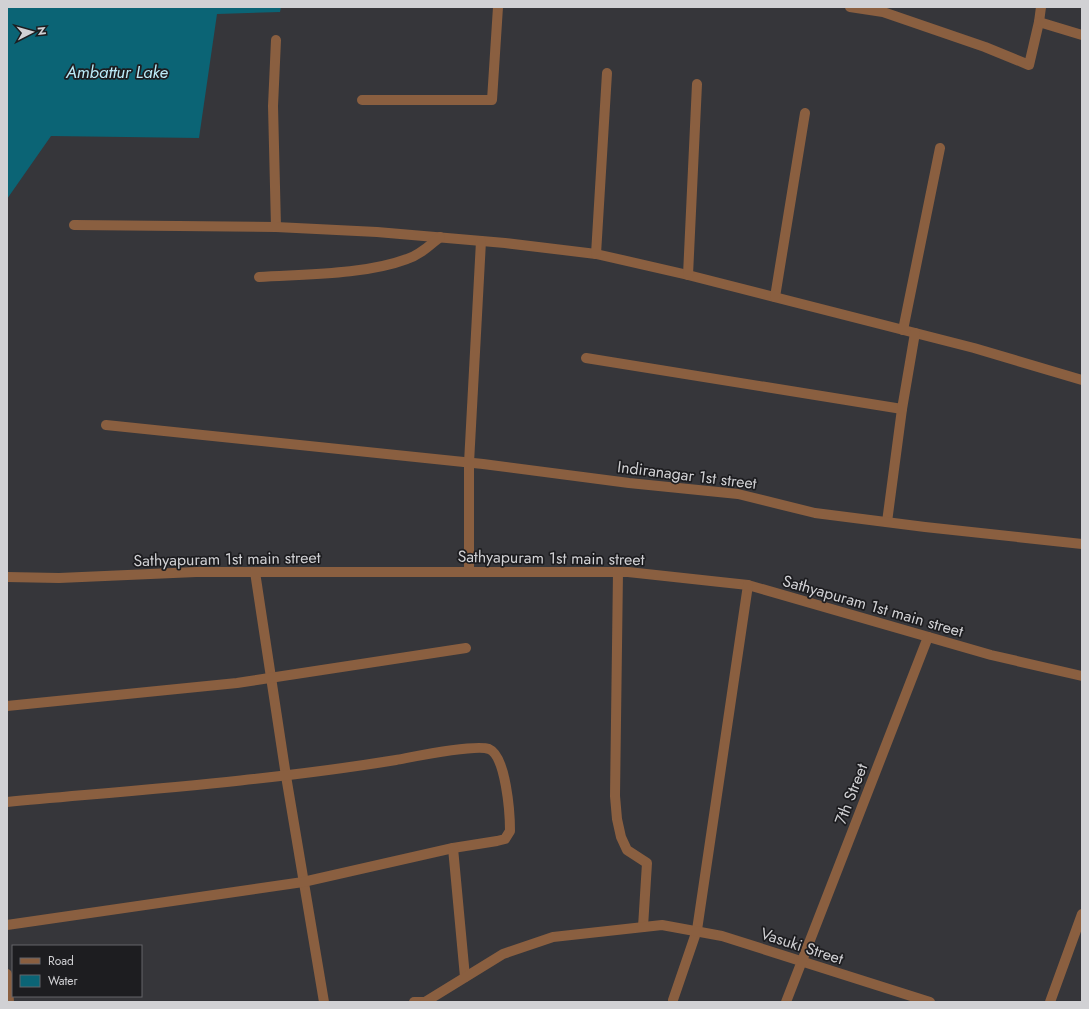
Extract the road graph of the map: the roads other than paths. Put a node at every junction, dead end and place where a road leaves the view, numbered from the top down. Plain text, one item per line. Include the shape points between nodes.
1 (498, 7) edge
2 (850, 7) edge
3 (1041, 7) edge
4 (1039, 22) junction
5 (1082, 35) edge
6 (276, 40) dead end
7 (607, 73) dead end
8 (697, 84) dead end
9 (362, 100) dead end
10 (805, 113) dead end
11 (940, 148) dead end
12 (74, 225) dead end
13 (276, 227) junction
14 (440, 238) junction
15 (481, 241) junction
16 (596, 254) junction
17 (688, 275) junction
18 (259, 277) dead end
19 (775, 297) junction
20 (903, 330) junction
21 (915, 333) junction
22 (586, 358) dead end
23 (1082, 380) edge
24 (902, 409) junction
25 (106, 425) dead end
26 (469, 463) junction
27 (887, 522) junction
28 (1082, 544) edge
29 (255, 572) junction
30 (469, 572) junction
31 (618, 572) junction
32 (7, 578) edge
33 (748, 585) junction
34 (928, 637) junction
35 (466, 648) dead end
36 (1082, 676) edge
37 (271, 677) junction
38 (7, 706) edge
39 (286, 776) junction
40 (7, 802) edge
41 (453, 848) junction
42 (304, 882) junction
43 (1082, 914) edge
44 (7, 925) edge
45 (643, 927) junction
46 (697, 930) junction
47 (802, 962) junction
48 (7, 974) edge
49 (465, 977) junction
50 (673, 1000) dead end
51 (9, 1002) edge
52 (324, 1002) edge
53 (414, 1002) edge
54 (425, 1002) edge
55 (786, 1002) edge
56 (930, 1002) edge
57 (1050, 1002) edge

1 - 9 street via 492,100
2 - 4 street via 883,12 1029,65
3 - 4 street
4 - 5 street
6 - 13 street via 273,106
7 - 16 street
8 - 17 street
10 - 19 street
11 - 20 street
12 - 13 street
13 - 14 street
14 - 15 street
14 - 18 street via 422,252 392,263 342,272
15 - 16 street
15 - 26 street
16 - 17 street
17 - 19 street
19 - 20 street
20 - 21 street
21 - 23 street
21 - 24 street
22 - 24 street
24 - 27 street
25 - 26 street, Indiranagar 1st street
26 - 27 street, Indiranagar 1st street via 738,494 815,513
26 - 30 street
27 - 28 street, Indiranagar 1st street
29 - 30 street, Sathyapuram 1st main street
29 - 32 street, Sathyapuram 1st main street
29 - 37 street
30 - 31 street, Sathyapuram 1st main street
31 - 33 street, Sathyapuram 1st main street
31 - 45 street via 615,796 621,837 627,850 647,863
33 - 34 street, Sathyapuram 1st main street
33 - 46 street
34 - 36 street, Sathyapuram 1st main street
34 - 47 street, 7th Street
35 - 37 street
37 - 38 street via 237,683
37 - 39 street
39 - 40 street
39 - 41 street via 450,751 489,749 497,755 503,770 510,831 505,839
39 - 42 street
41 - 42 street
41 - 49 street
42 - 44 street
42 - 52 street
43 - 57 street
45 - 46 street, Vasuki Street via 662,925
45 - 49 street, Vasuki Street via 553,937 503,954
46 - 47 street, Vasuki Street
46 - 50 street
47 - 55 street, 7th Street
47 - 56 street, Vasuki Street
48 - 51 street
49 - 54 street, Vasuki Street
53 - 54 street

